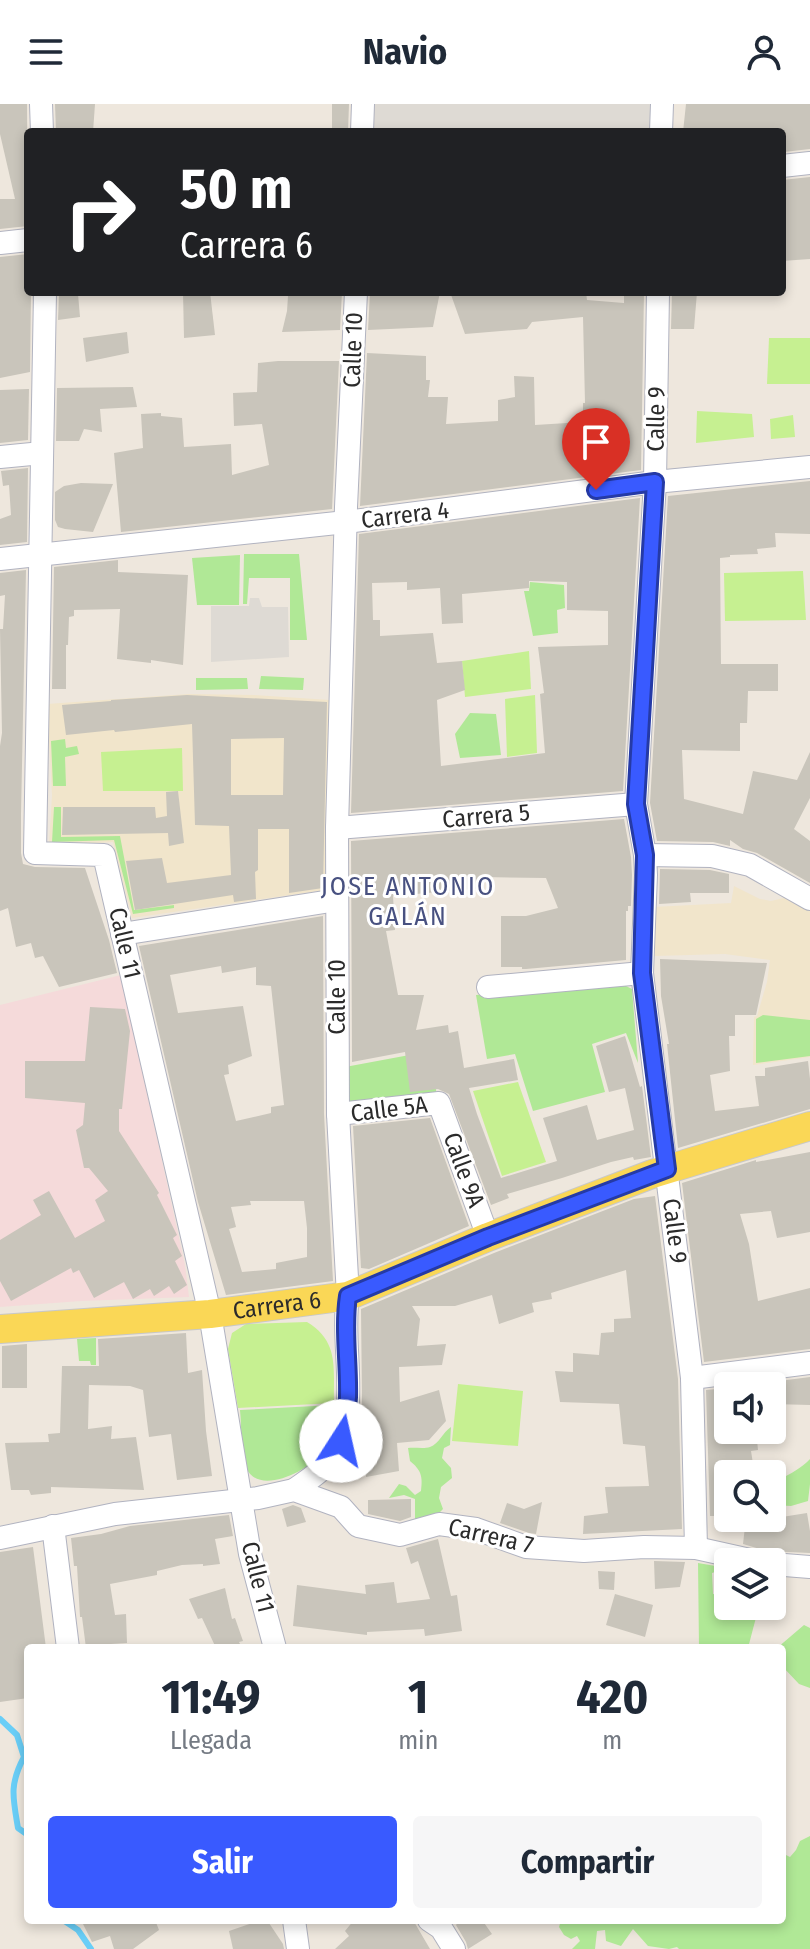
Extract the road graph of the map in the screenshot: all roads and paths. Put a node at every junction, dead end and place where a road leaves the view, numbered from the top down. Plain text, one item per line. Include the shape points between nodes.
1 (41, 104) edge
2 (363, 104) edge
3 (662, 104) edge
4 (42, 128) edge
5 (362, 128) edge
6 (661, 128) edge
7 (810, 163) edge
8 (786, 166) edge
9 (24, 240) edge
10 (0, 243) edge
11 (45, 296) edge
12 (356, 296) edge
13 (658, 296) edge
14 (42, 453) junction
15 (0, 457) edge
16 (810, 467) edge
17 (655, 482) junction
18 (346, 522) junction
19 (42, 553) junction
20 (0, 559) edge
21 (636, 804) junction
22 (337, 828) junction
23 (645, 855) junction
24 (810, 899) edge
25 (337, 900) junction
26 (122, 934) junction
27 (642, 973) junction
28 (488, 987) dead end
29 (439, 1103) joint
30 (338, 1114) junction
31 (810, 1126) edge
32 (667, 1169) junction
33 (488, 1237) junction
34 (348, 1296) junction
35 (210, 1314) junction
36 (0, 1329) edge
37 (810, 1363) edge
38 (692, 1378) junction
39 (294, 1490) junction
40 (241, 1499) junction
41 (53, 1526) junction
42 (0, 1538) edge
43 (696, 1548) junction
44 (714, 1552) edge
45 (786, 1565) edge
46 (810, 1567) edge
47 (68, 1644) edge
48 (274, 1644) edge
49 (296, 1924) edge
50 (435, 1924) edge
51 (298, 1949) edge
52 (454, 1949) edge

1 - 4 street
2 - 5 street
3 - 6 street
7 - 8 street
9 - 10 street
11 - 14 street, Calle 11
12 - 18 street, Calle 10
13 - 17 street, Calle 9
14 - 15 street
14 - 19 street, Calle 11
16 - 17 street, Carrera 4
17 - 18 street, Carrera 4
17 - 21 street, Calle 9
18 - 19 street, Carrera 4
18 - 22 street, Calle 10
19 - 20 street, Carrera 4
19 - 26 street, Calle 11 via 35,853 104,855
21 - 22 street, Carrera 5
21 - 23 street, Calle 9
22 - 25 street, Calle 10
23 - 24 street via 712,856 750,865
23 - 27 street, Calle 9
25 - 26 street
25 - 30 street, Calle 10
26 - 35 street, Calle 11
27 - 28 street
27 - 32 street, Calle 9
29 - 30 street, Calle 5A
29 - 33 street, Calle 9A
30 - 34 street, Calle 10
31 - 32 main road, Carrera 6
32 - 33 main road, Carrera 6
32 - 38 street, Calle 9
33 - 34 main road, Carrera 6
34 - 35 main road, Carrera 6
34 - 39 street, Calle 10 via 348,1398 341,1441 320,1471
35 - 36 main road, Carrera 6
35 - 40 street, Calle 11
37 - 38 street
38 - 43 street, Calle 9
39 - 40 street
39 - 43 street, Carrera 7 via 341,1507 358,1526 400,1535 439,1524 476,1529 526,1547
40 - 41 street
40 - 48 street, Calle 11
41 - 42 street
41 - 47 street
43 - 44 street, Carrera 7
45 - 46 street
49 - 51 street
50 - 52 street

